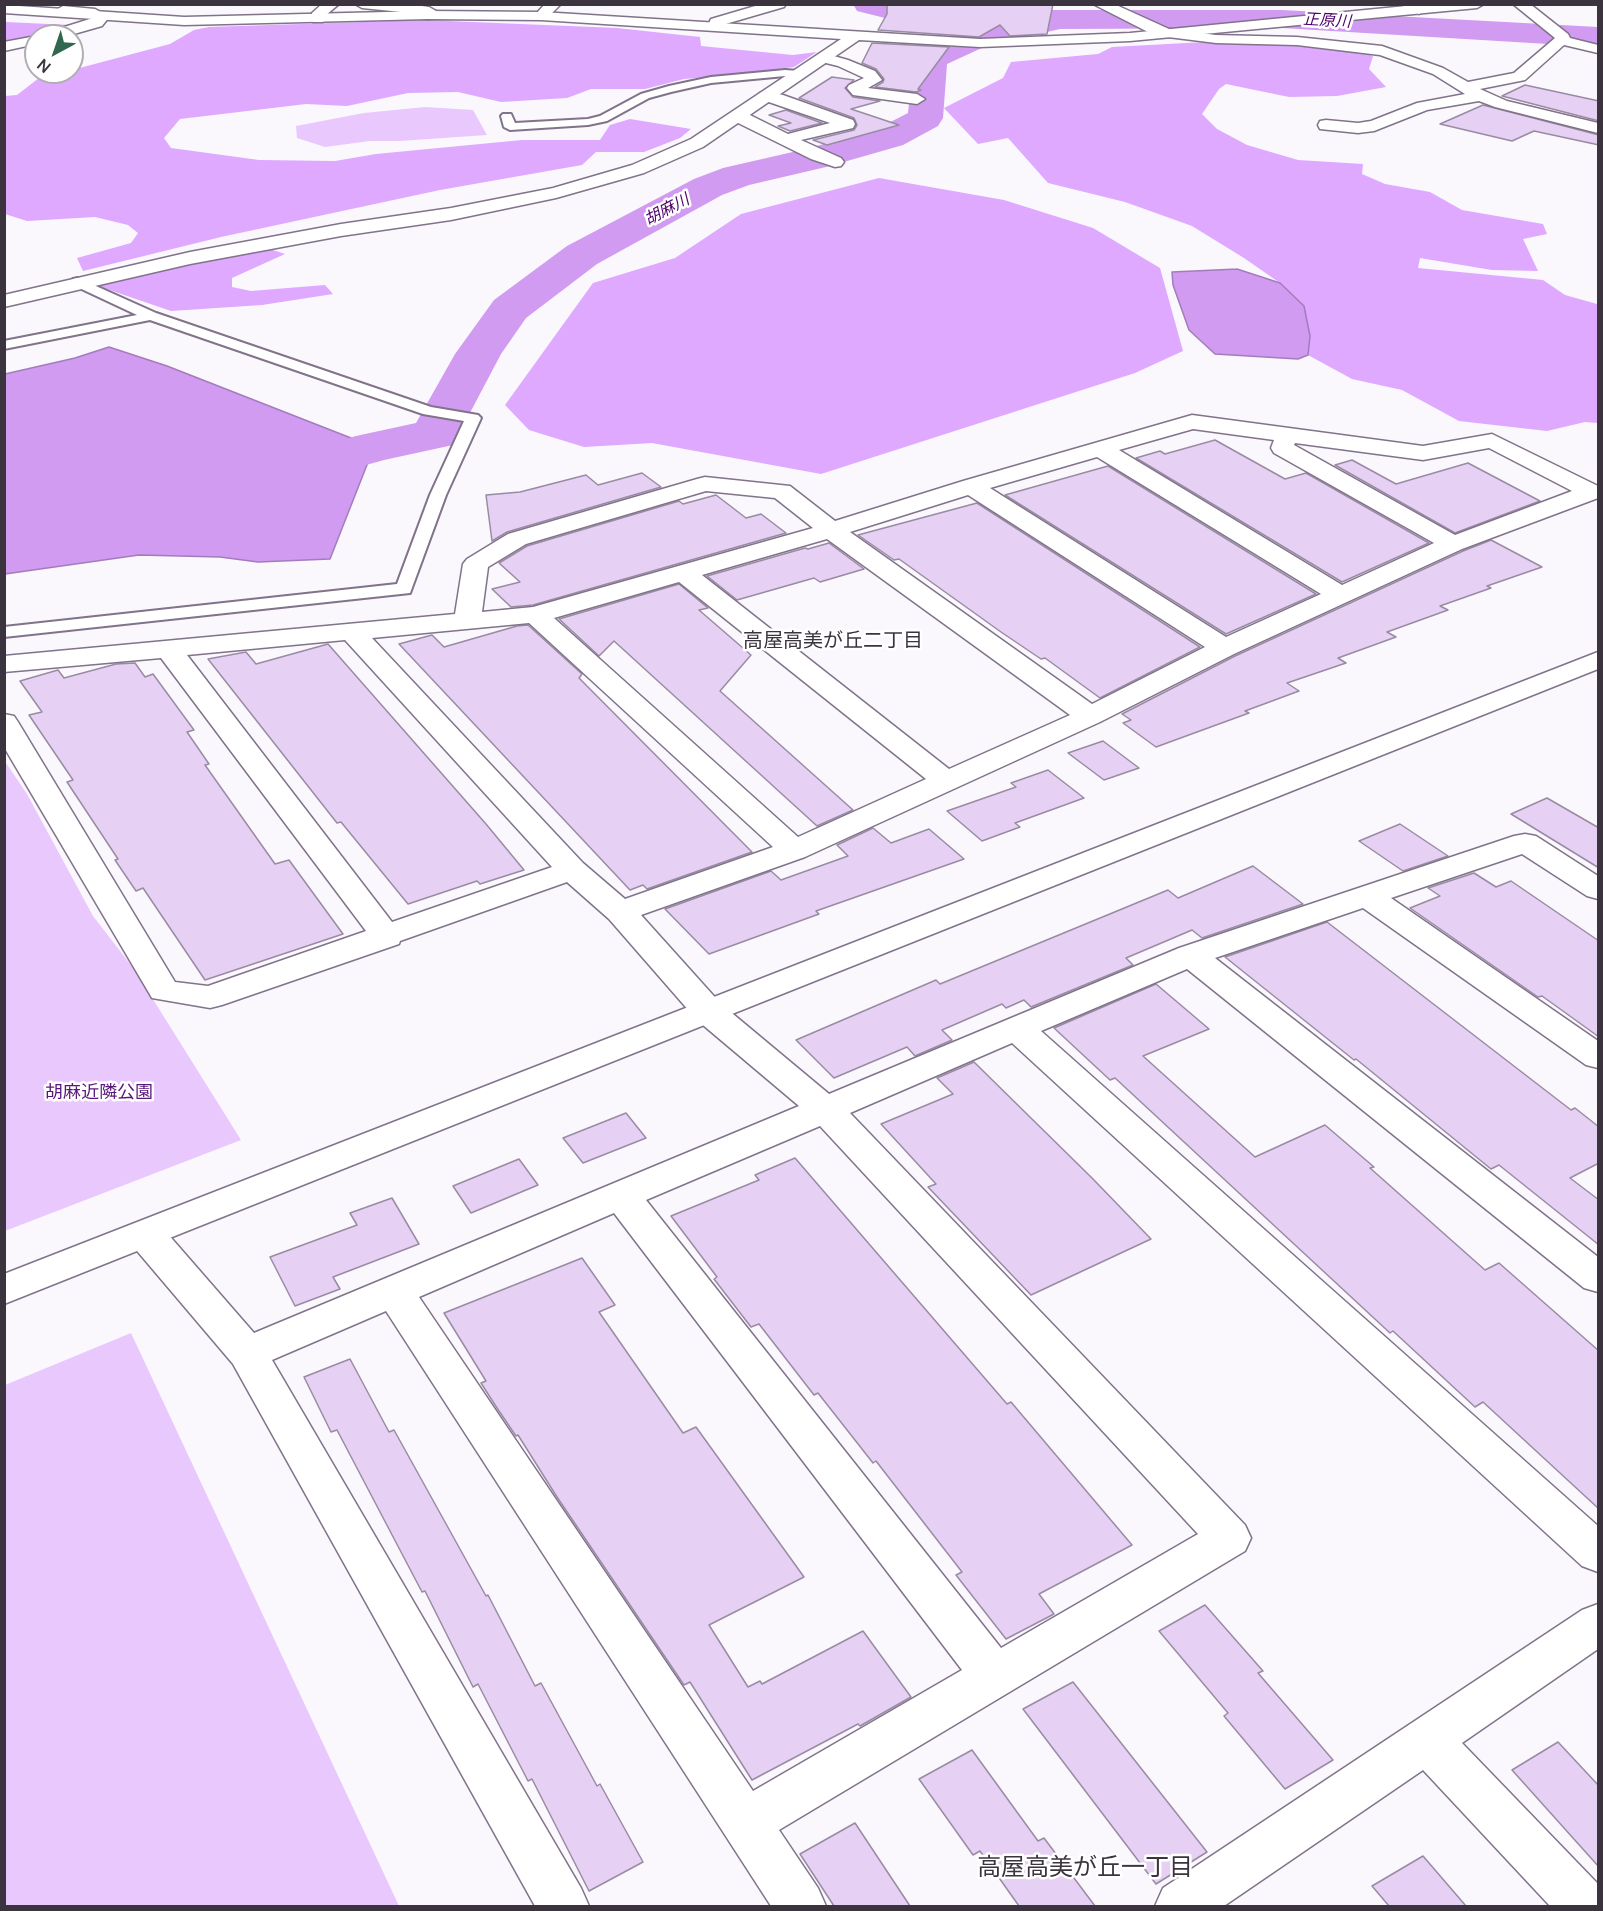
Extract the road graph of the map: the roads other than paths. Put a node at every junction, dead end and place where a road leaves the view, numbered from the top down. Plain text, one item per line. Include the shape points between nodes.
1 (332, 4) edge
2 (362, 4) edge
3 (554, 4) edge
4 (779, 4) edge
5 (1100, 4) edge
6 (1478, 4) edge
7 (1520, 4) edge
8 (9, 7) edge
9 (1412, 7) edge
10 (428, 15) junction
11 (541, 16) junction
12 (102, 17) junction
13 (318, 19) junction
14 (715, 25) junction
15 (84, 27) edge
16 (1168, 33) junction
17 (855, 36) junction
18 (1561, 40) junction
19 (24, 42) edge
20 (4, 47) edge
21 (1599, 49) edge
22 (823, 58) junction
23 (799, 74) junction
24 (1464, 88) junction
25 (766, 96) junction
26 (1480, 96) junction
27 (917, 99) dead end
28 (507, 116) dead end
29 (736, 116) junction
30 (1326, 125) dead end
31 (1599, 128) edge
32 (786, 139) junction
33 (835, 162) dead end
34 (78, 282) junction
35 (4, 301) edge
36 (151, 316) junction
37 (4, 345) edge
38 (1287, 434) junction
39 (1101, 448) junction
40 (971, 486) junction
41 (831, 530) junction
42 (1453, 543) junction
43 (684, 573) junction
44 (1341, 595) junction
45 (535, 615) junction
46 (466, 621) junction
47 (4, 632) edge
48 (352, 632) junction
49 (1224, 648) junction
50 (169, 650) junction
51 (1599, 660) edge
52 (4, 664) edge
53 (1090, 716) junction
54 (4, 722) edge
55 (946, 781) junction
56 (794, 850) junction
57 (572, 870) junction
58 (1599, 889) edge
59 (1367, 896) junction
60 (620, 912) junction
61 (387, 937) junction
62 (1191, 955) junction
63 (709, 1012) junction
64 (1016, 1028) junction
65 (1599, 1057) edge
66 (825, 1109) junction
67 (621, 1195) junction
68 (146, 1235) junction
69 (1599, 1278) edge
70 (4, 1290) edge
71 (394, 1291) junction
72 (247, 1353) junction
73 (1599, 1553) edge
74 (1599, 1624) edge
75 (994, 1676) junction
76 (1427, 1740) junction
77 (746, 1822) junction
78 (563, 1906) edge
79 (800, 1906) edge
80 (1184, 1906) edge
81 (1584, 1906) edge

1 - 13 street
2 - 10 street via 429,11
3 - 11 street
4 - 14 street
5 - 16 street
6 - 9 street
7 - 18 street via 1563,37
8 - 12 street
9 - 16 street
10 - 11 street
10 - 13 street
11 - 14 street
12 - 13 street via 184,21
12 - 15 street
14 - 17 street
16 - 17 street via 980,43
16 - 24 street via 1362,47 1420,64
17 - 22 street
18 - 21 street
18 - 24 street via 1519,77
19 - 20 street
22 - 23 street
22 - 27 street via 869,74 874,80 855,88 859,92
23 - 25 street
23 - 28 lane via 711,80 669,89 588,122 510,127
24 - 26 street
25 - 29 street
25 - 32 street via 847,124
26 - 30 street via 1423,105 1374,126
26 - 31 street
29 - 32 street
29 - 34 street via 697,143 638,169 556,193
32 - 33 street
34 - 35 street
34 - 36 lane
36 - 37 lane
36 - 47 lane via 428,411 474,418 438,495 404,589
38 - 39 street via 1192,422
38 - 42 street via 1282,448
38 - 42 street via 1424,453 1492,441 1592,492
39 - 40 street
39 - 44 street
40 - 41 street
40 - 49 street
41 - 43 street
41 - 46 street via 782,491 705,484 517,539 476,564
41 - 53 street
42 - 44 street
43 - 45 street
43 - 55 street
44 - 49 street
45 - 46 street
45 - 56 street
46 - 48 street
48 - 50 street
48 - 57 street
49 - 53 street
50 - 52 street
50 - 61 street
51 - 63 street
53 - 55 street
54 - 61 street via 164,991 210,997
55 - 56 street
56 - 60 street
57 - 60 street
57 - 61 street
58 - 59 street via 1525,843
59 - 62 street
59 - 65 street
60 - 63 street
62 - 64 street
62 - 69 street
63 - 66 street
63 - 68 street
64 - 66 street
64 - 73 street
66 - 67 street
66 - 75 street via 1229,1538
67 - 71 street
67 - 75 street
68 - 70 street
68 - 72 street
71 - 72 street
71 - 77 street
72 - 78 street
74 - 76 street
75 - 77 street
76 - 80 street
76 - 81 street
77 - 79 street

